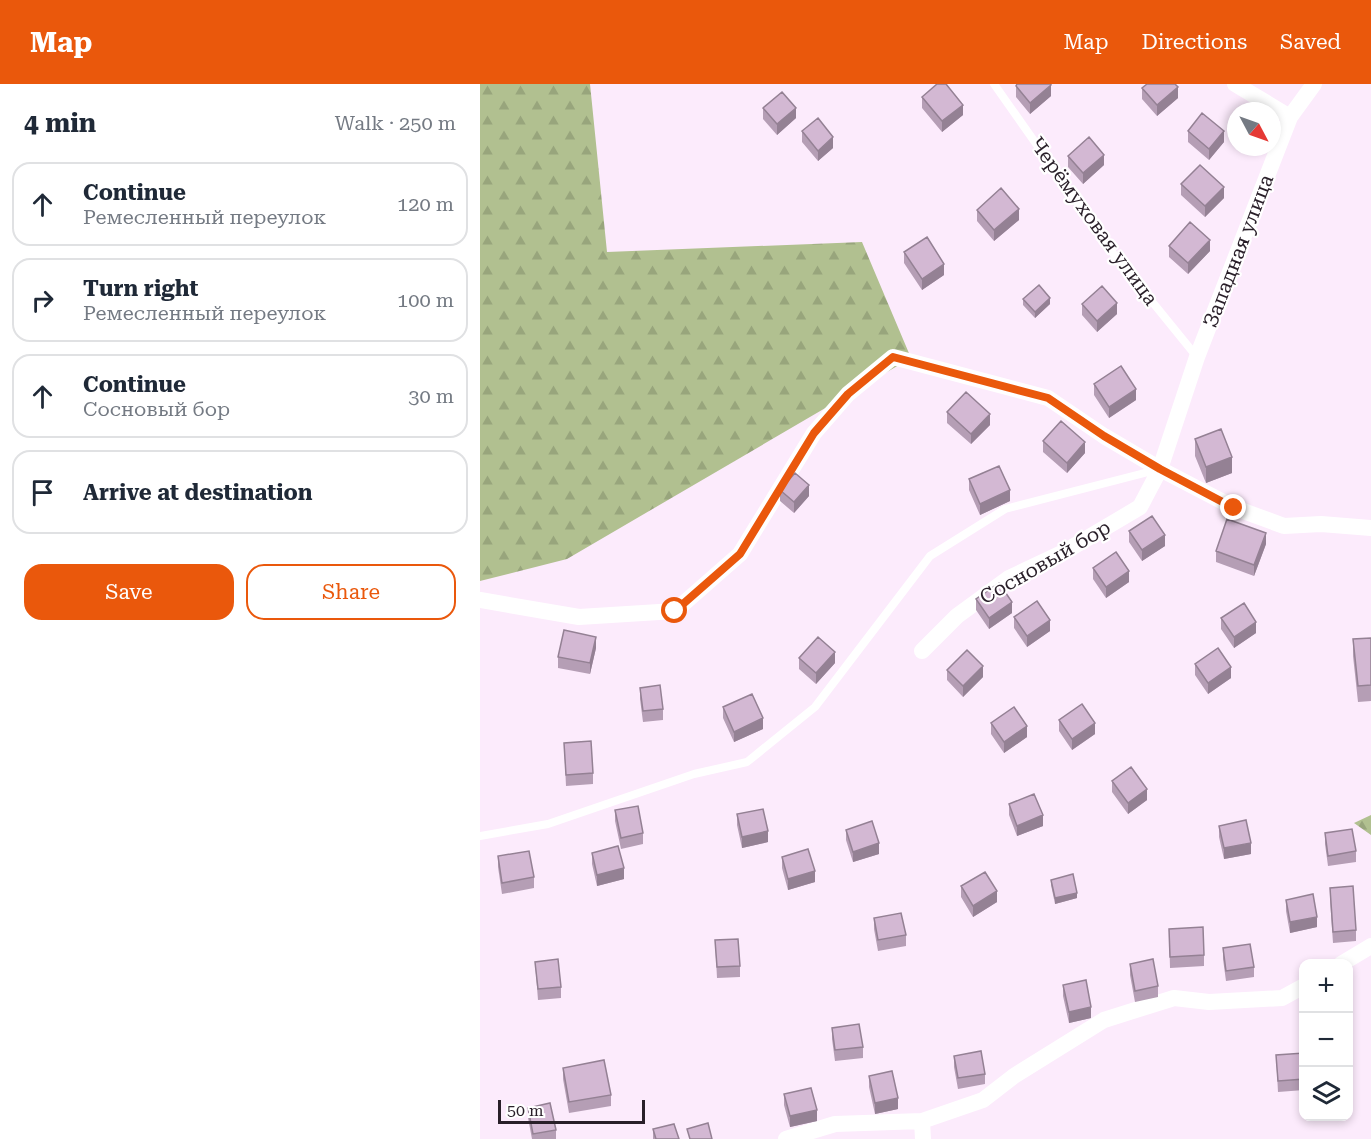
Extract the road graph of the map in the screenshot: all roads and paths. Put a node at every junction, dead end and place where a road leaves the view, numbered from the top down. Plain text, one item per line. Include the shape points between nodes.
1 (994, 84) edge
2 (1235, 84) edge
3 (1314, 84) edge
4 (1290, 117) junction
5 (1197, 357) junction
6 (1160, 469) junction
7 (1371, 528) edge
8 (480, 600) edge
9 (922, 651) dead end
10 (480, 836) edge
11 (1371, 946) edge
12 (1348, 959) edge
13 (1299, 989) edge
14 (922, 1121) junction
15 (786, 1139) edge
16 (923, 1139) edge

1 - 5 lane, Черёмуховая улица via 1115,256
2 - 4 street
3 - 4 street, Западная улица
4 - 5 street, Западная улица
5 - 6 street, Сосновый бор
6 - 7 street via 1234,508 1284,526
6 - 8 street via 1048,398 893,357 848,394 814,433 740,554 675,611 579,617
6 - 9 street, Сосновый бор via 1140,507 1064,552 1009,578 957,616
6 - 10 lane via 1005,509 930,556 815,707 747,762 694,774 548,824
11 - 12 street
13 - 14 street via 1282,998 1209,1002 1174,998 1104,1020 983,1100
14 - 15 street via 835,1124
14 - 16 street

